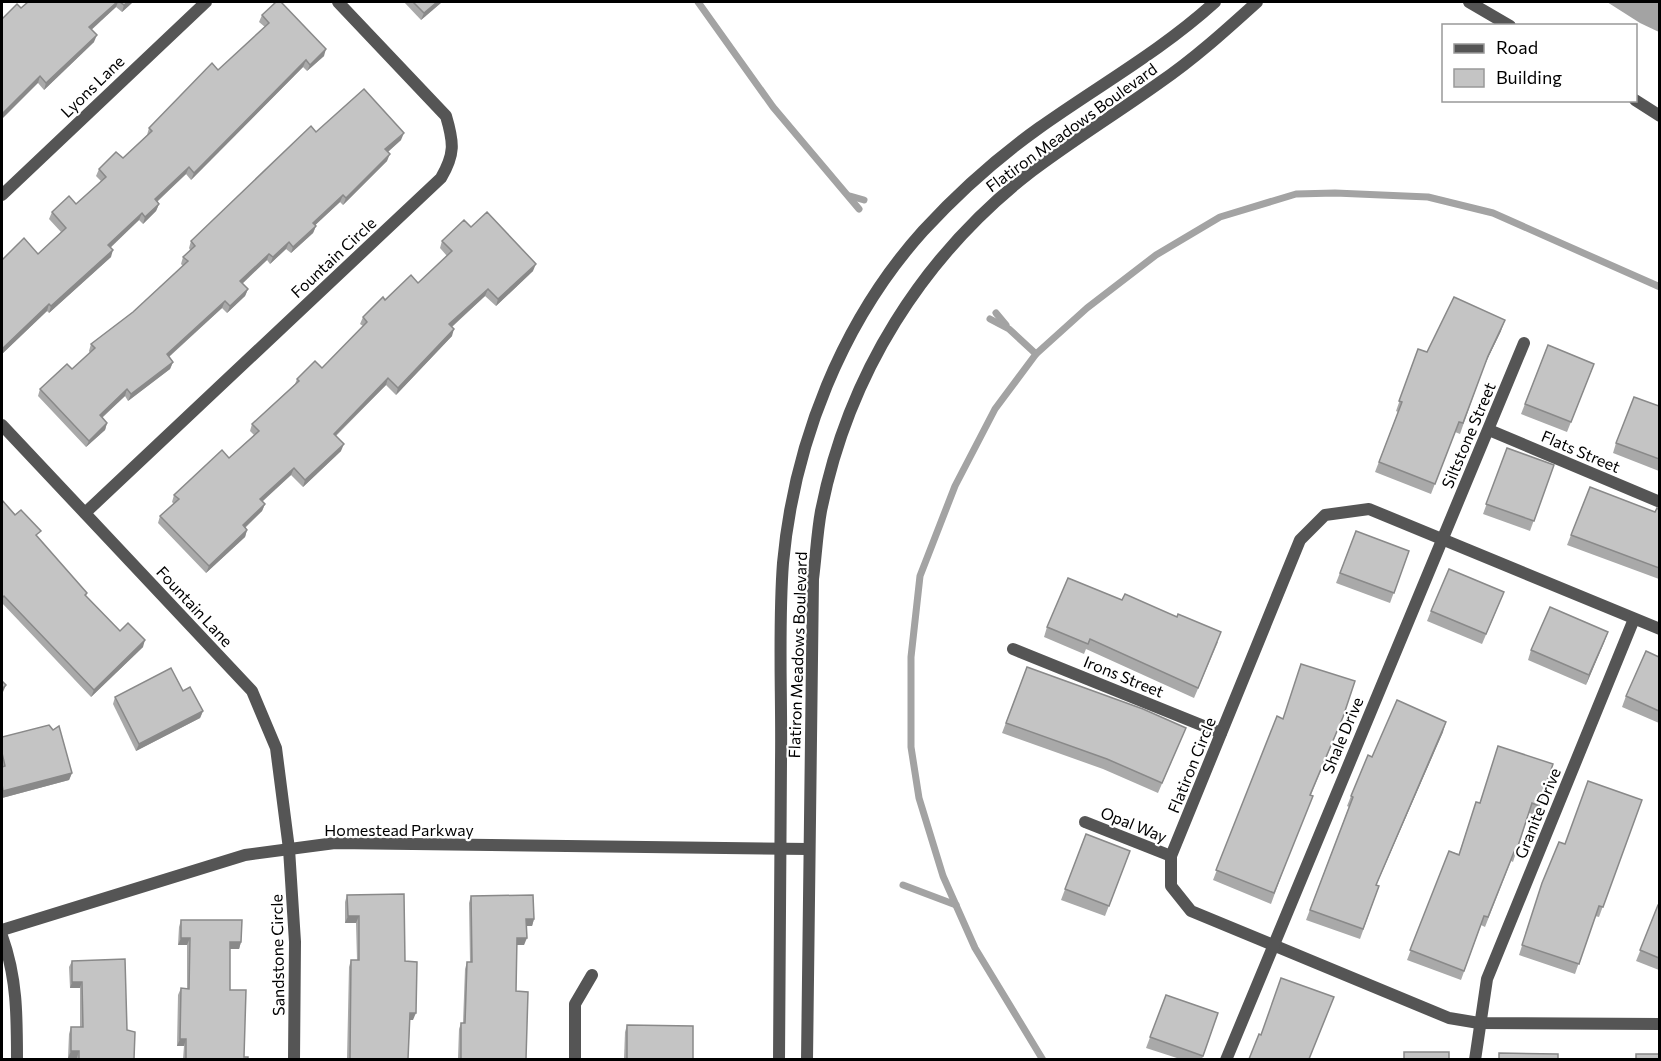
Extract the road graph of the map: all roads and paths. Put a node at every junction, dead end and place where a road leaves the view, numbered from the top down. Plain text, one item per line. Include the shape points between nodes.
1 (206, 2) edge
2 (338, 2) edge
3 (1215, 2) edge
4 (1257, 2) edge
5 (1469, 2) edge
6 (1507, 24) edge
7 (1637, 101) edge
8 (1659, 116) edge
9 (2, 195) edge
10 (1524, 343) dead end
11 (2, 425) edge
12 (1489, 430) junction
13 (1659, 502) edge
14 (85, 513) junction
15 (1441, 538) junction
16 (1634, 619) junction
17 (1659, 629) edge
18 (1014, 649) dead end
19 (1221, 733) junction
20 (1085, 822) dead end
21 (780, 848) junction
22 (289, 849) junction
23 (809, 849) junction
24 (1171, 856) junction
25 (2, 930) edge
26 (2, 936) edge
27 (1273, 944) junction
28 (592, 975) dead end
29 (1479, 1023) junction
30 (1659, 1024) edge
31 (17, 1059) edge
32 (294, 1059) edge
33 (575, 1059) edge
34 (779, 1059) edge
35 (807, 1059) edge
36 (1226, 1059) edge
37 (1474, 1059) edge

1 - 9 street, Lyons Lane
2 - 14 street, Fountain Circle via 446,116 453,138 452,160 441,178
3 - 21 street, Flatiron Meadows Boulevard via 1163,46 1039,128 972,181 900,259 852,334 810,430 787,536 782,595
4 - 23 street, Flatiron Meadows Boulevard via 1178,70 1033,170 994,202 915,290 870,366 837,448 821,513 813,579
5 - 6 street
7 - 8 street
10 - 12 street, Siltstone Street
11 - 14 street, Fountain Lane
12 - 13 street, Flats Street
12 - 15 street, Siltstone Street
14 - 22 street, Fountain Lane via 252,691 276,748
15 - 16 street, Flatiron Circle
15 - 19 street, Flatiron Circle via 1369,510 1325,515 1300,540
15 - 27 street, Shale Drive
16 - 17 street, Flatiron Circle
16 - 29 street, Granite Drive via 1486,979
18 - 19 street, Irons Street
19 - 24 street, Flatiron Circle
20 - 24 street, Opal Way
21 - 22 street, Homestead Parkway via 335,843
21 - 23 street, Homestead Parkway
21 - 34 street, Flatiron Meadows Boulevard
22 - 25 street, Homestead Parkway via 245,855
22 - 32 street, Sandstone Circle via 295,942
23 - 35 street, Flatiron Meadows Boulevard
24 - 27 street, Flatiron Circle via 1171,886 1191,910
26 - 31 street via 17,998
27 - 29 street, Flatiron Circle via 1449,1018
27 - 36 street, Shale Drive
28 - 33 street via 575,1004
29 - 30 street, Flatiron Circle
29 - 37 street, Granite Drive

